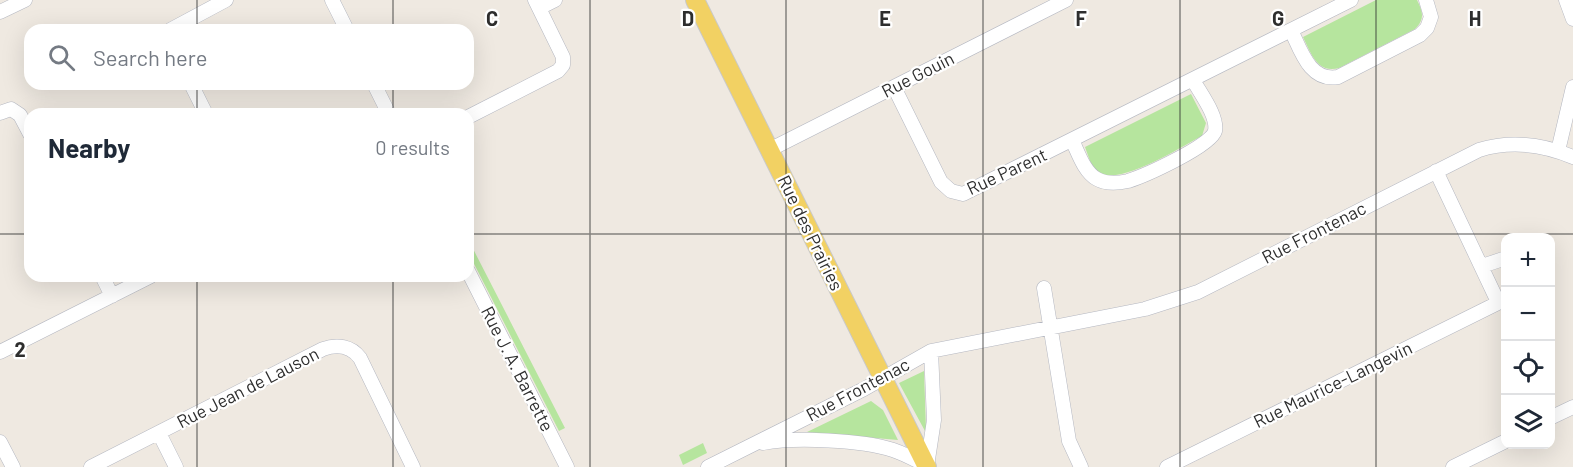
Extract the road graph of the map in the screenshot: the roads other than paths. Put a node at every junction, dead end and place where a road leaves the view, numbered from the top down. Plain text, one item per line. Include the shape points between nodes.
1 (25, 0) edge
2 (226, 0) edge
3 (332, 0) edge
4 (555, 0) edge
5 (694, 0) edge
6 (1066, 0) edge
7 (1351, 0) edge
8 (1426, 0) edge
9 (1566, 0) edge
10 (537, 4) edge
11 (0, 12) edge
12 (1573, 19) edge
13 (181, 24) edge
14 (344, 24) edge
15 (1292, 30) junction
16 (1193, 80) junction
17 (894, 87) junction
18 (1573, 87) edge
19 (194, 90) edge
20 (377, 90) edge
21 (203, 108) edge
22 (386, 108) edge
23 (0, 113) edge
24 (474, 114) edge
25 (24, 123) edge
26 (1072, 140) junction
27 (769, 150) junction
28 (1558, 151) junction
29 (1573, 157) edge
30 (1436, 171) junction
31 (1501, 260) edge
32 (1482, 266) junction
33 (105, 282) edge
34 (139, 282) edge
35 (474, 282) edge
36 (1044, 288) dead end
37 (112, 296) junction
38 (1501, 299) edge
39 (1501, 301) edge
40 (1051, 327) junction
41 (931, 351) junction
42 (0, 352) edge
43 (883, 379) junction
44 (1573, 407) edge
45 (1555, 416) edge
46 (159, 433) junction
47 (0, 442) edge
48 (1501, 443) edge
49 (750, 446) junction
50 (411, 466) edge
51 (927, 466) edge
52 (13, 467) edge
53 (91, 467) edge
54 (176, 467) edge
55 (567, 467) edge
56 (708, 467) edge
57 (1081, 467) edge
58 (1167, 467) edge
59 (1453, 467) edge

1 - 11 street
2 - 13 street
3 - 14 street
4 - 10 street
5 - 27 main road, Rue des Prairies
6 - 17 street, Rue Gouin
7 - 15 street, Rue Parent
8 - 15 street via 1431,17 1424,32 1338,76 1323,76 1311,68
9 - 12 street
10 - 24 street via 563,57 561,68
15 - 16 street, Rue Parent
16 - 26 street, Rue Parent
16 - 26 street via 1214,122 1213,135 1203,145 1139,177 1118,183 1097,179 1087,170
17 - 26 street, Rue Parent via 942,182 959,194
17 - 27 street, Rue Gouin
18 - 28 street
19 - 21 street
20 - 22 street
23 - 25 street via 10,109 18,112
27 - 43 main road, Rue des Prairies
28 - 29 street, Rue Frontenac
28 - 30 street, Rue Frontenac via 1535,145 1499,144
30 - 32 street, Rue Maurice-Langevin
30 - 40 street, Rue Frontenac via 1198,292 1145,309
31 - 32 street
32 - 38 street, Rue Maurice-Langevin
33 - 37 street
34 - 37 street
35 - 55 street, Rue J. A. Barrette
36 - 40 street
37 - 42 street
39 - 58 street, Rue Maurice-Langevin
40 - 41 street, Rue Frontenac
40 - 57 street via 1069,441
41 - 43 street, Rue Frontenac
41 - 51 street via 934,420
43 - 49 street, Rue Frontenac
43 - 51 main road, Rue des Prairies
44 - 45 street
46 - 50 street, Rue Jean de Lauson via 323,349 339,346 360,358
46 - 53 street, Rue Jean de Lauson
46 - 54 street
47 - 52 street
48 - 59 street
49 - 51 street via 793,440 880,447
49 - 56 street, Rue Frontenac

